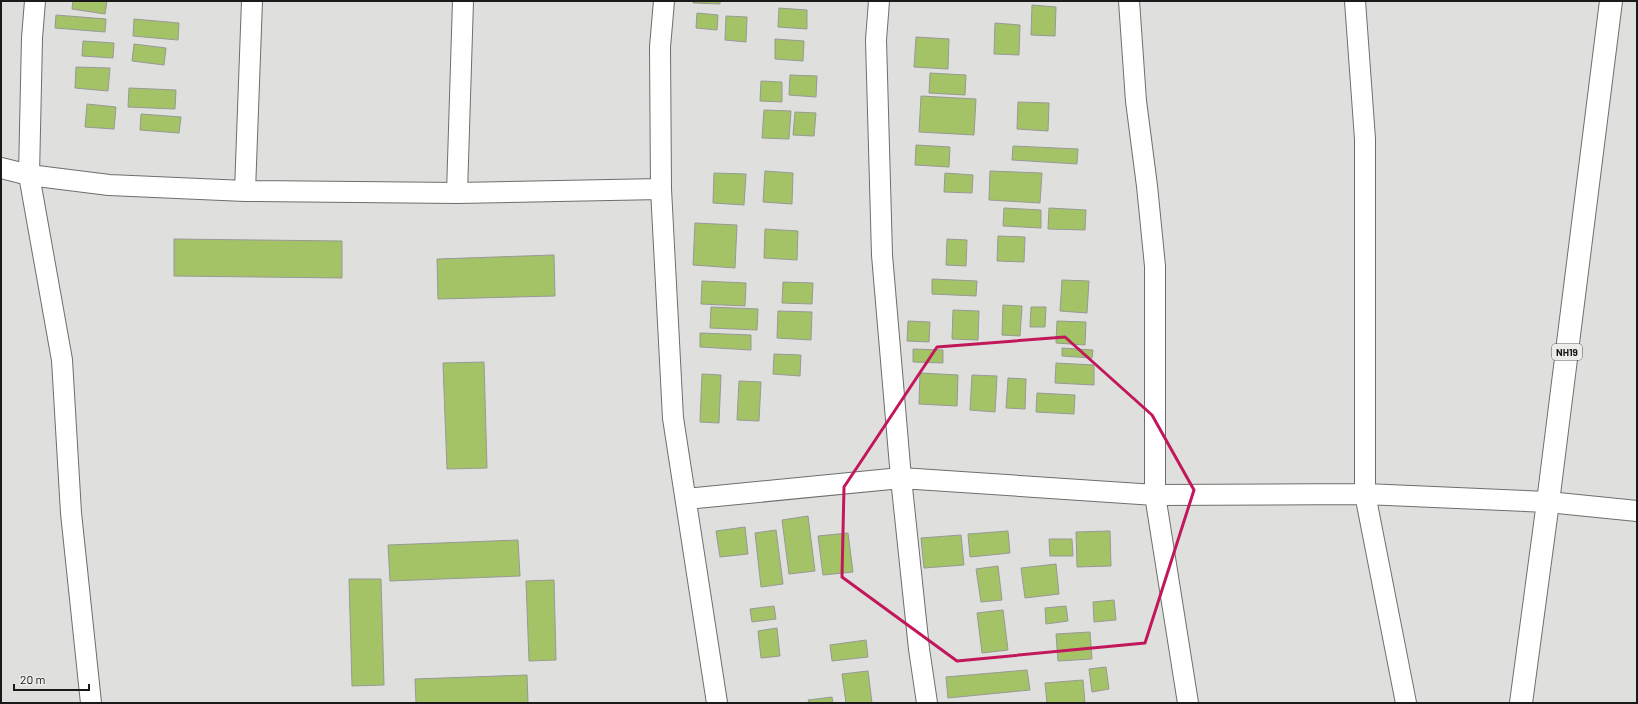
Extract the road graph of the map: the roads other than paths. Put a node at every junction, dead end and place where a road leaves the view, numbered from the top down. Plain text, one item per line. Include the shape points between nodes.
1 (35, 1) edge
2 (252, 1) edge
3 (464, 1) edge
4 (664, 1) edge
5 (879, 1) edge
6 (1129, 1) edge
7 (1355, 1) edge
8 (1611, 1) edge
9 (1, 168) edge
10 (29, 175) junction
11 (661, 189) junction
12 (245, 190) junction
13 (457, 193) junction
14 (901, 478) junction
15 (1365, 494) junction
16 (1155, 495) junction
17 (686, 499) junction
18 (1548, 502) junction
19 (1637, 511) edge
20 (713, 699) edge
21 (91, 703) edge
22 (927, 703) edge
23 (1188, 703) edge
24 (1406, 703) edge
25 (1521, 703) edge

1 - 10 street
2 - 12 street
3 - 13 street
4 - 11 street via 660,47
5 - 14 street via 876,40 882,255
6 - 16 street via 1136,101 1155,266
7 - 15 street via 1365,139
8 - 18 highway, NH19
9 - 10 street
10 - 12 street via 109,186
10 - 21 street via 62,360 71,513
11 - 13 street
11 - 17 street via 673,418
12 - 13 street
14 - 16 street
14 - 17 street
14 - 22 street
15 - 16 street
15 - 18 street
15 - 24 street
16 - 23 street
17 - 20 street
18 - 19 street
18 - 25 highway, NH19

